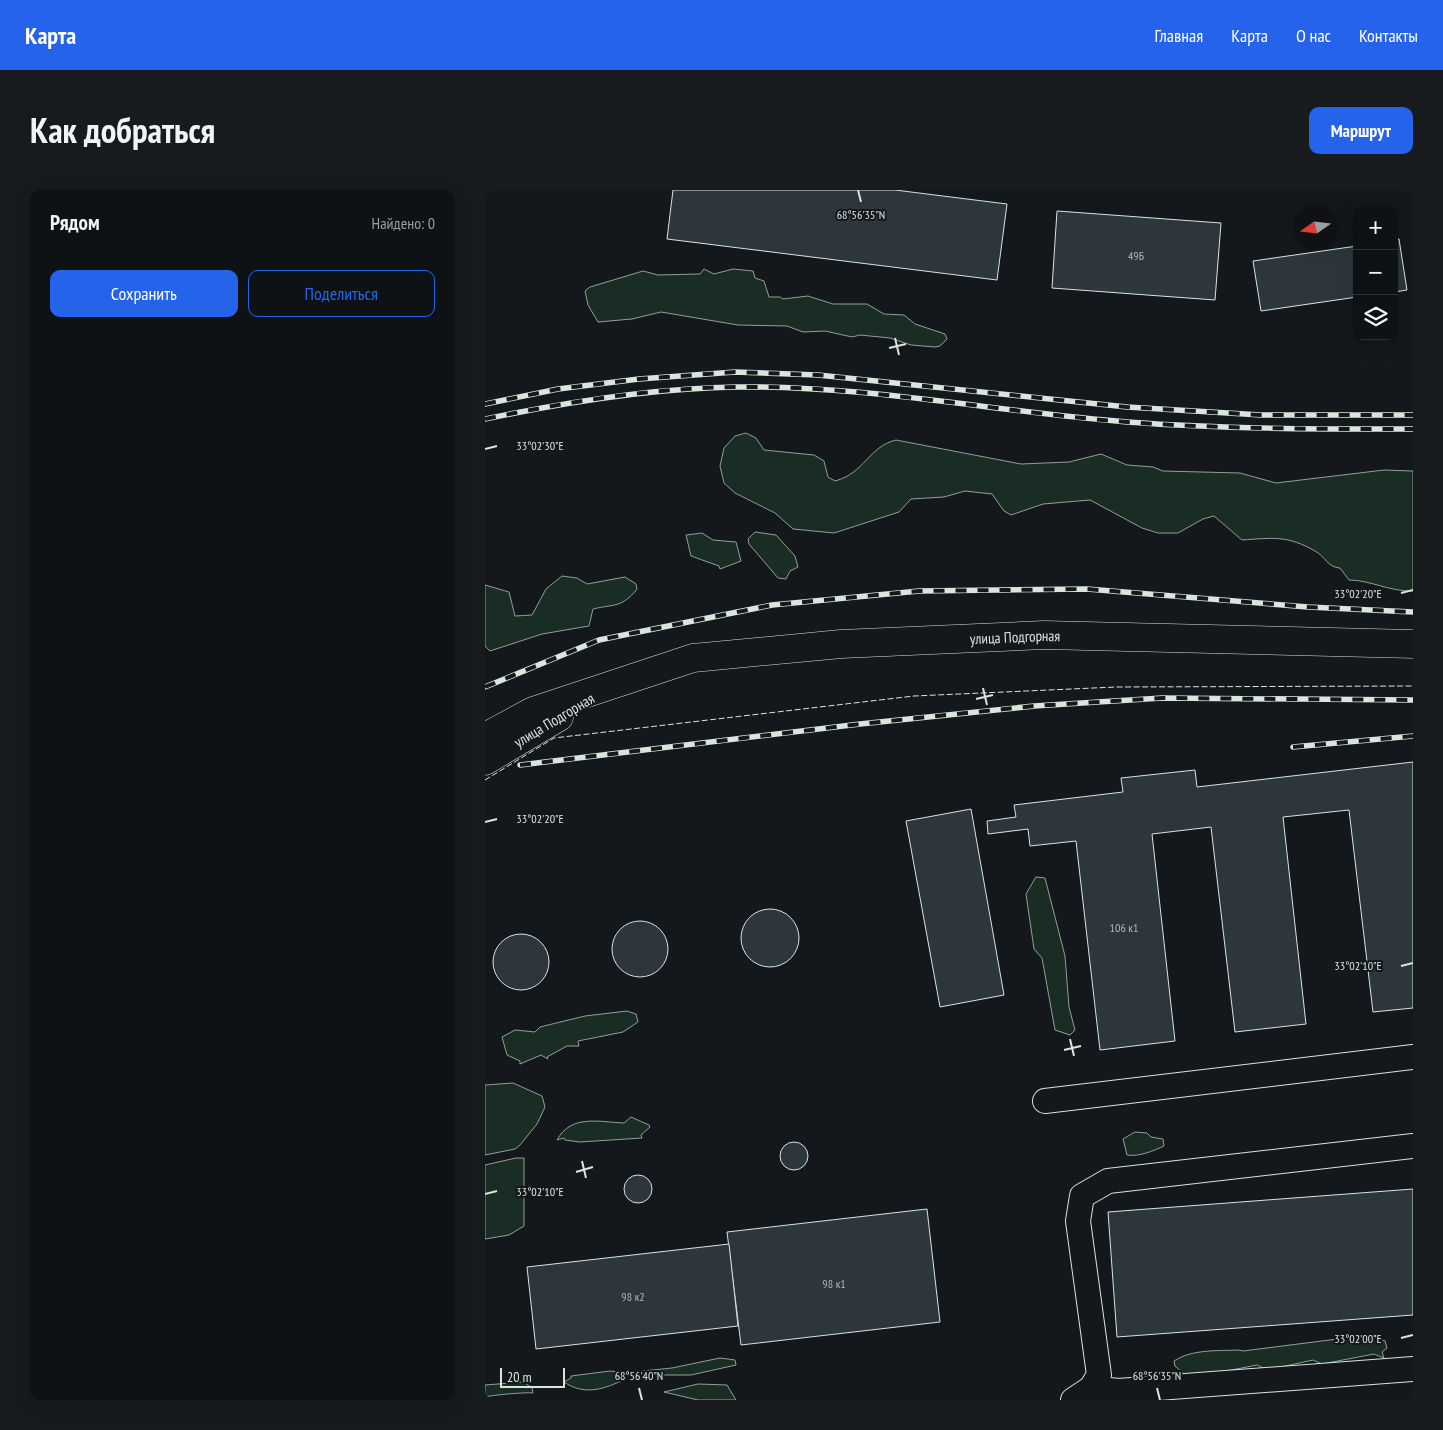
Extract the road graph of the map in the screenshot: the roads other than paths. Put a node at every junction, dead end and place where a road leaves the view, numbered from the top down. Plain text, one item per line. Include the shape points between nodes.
1 (1413, 644) edge
2 (623, 680) junction
3 (485, 737) edge
4 (485, 761) edge
5 (1413, 1057) edge
6 (1045, 1101) dead end
7 (1413, 1146) edge
8 (1413, 1369) edge
9 (1082, 1394) edge

1 - 2 main road, улица Подгорная via 1044,635 841,644 693,658
2 - 3 main road, улица Подгорная via 533,710
2 - 4 main road, улица Подгорная
5 - 6 lane
7 - 9 lane via 1108,1181 1082,1196 1077,1221 1099,1375
8 - 9 lane

